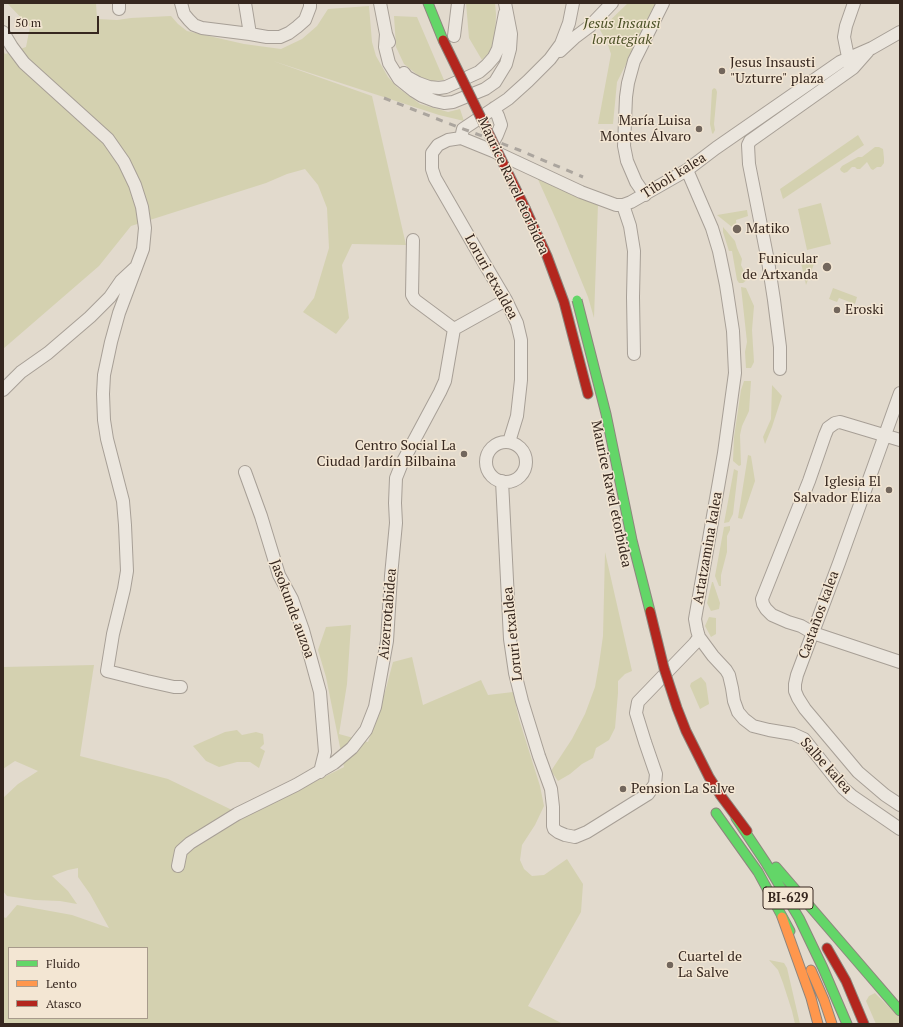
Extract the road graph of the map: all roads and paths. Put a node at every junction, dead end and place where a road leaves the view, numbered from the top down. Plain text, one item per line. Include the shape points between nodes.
1 (181, 3) edge
2 (245, 3) edge
3 (310, 3) edge
4 (381, 3) edge
5 (458, 3) edge
6 (573, 3) edge
7 (612, 3) edge
8 (663, 3) edge
9 (854, 3) edge
10 (426, 5) edge
11 (505, 6) edge
12 (446, 16) dead end
13 (3, 32) edge
14 (900, 32) edge
15 (250, 34) junction
16 (386, 34) junction
17 (451, 40) junction
18 (870, 49) junction
19 (848, 57) junction
20 (550, 59) junction
21 (468, 64) dead end
22 (494, 108) junction
23 (461, 138) junction
24 (483, 148) junction
25 (687, 170) junction
26 (523, 176) dead end
27 (644, 195) junction
28 (623, 205) junction
29 (413, 240) dead end
30 (137, 266) junction
31 (574, 293) dead end
32 (506, 300) junction
33 (454, 329) junction
34 (634, 354) dead end
35 (780, 369) dead end
36 (3, 390) edge
37 (900, 393) edge
38 (590, 401) dead end
39 (884, 435) junction
40 (900, 440) edge
41 (509, 442) junction
42 (245, 472) dead end
43 (502, 481) junction
44 (813, 633) junction
45 (699, 638) junction
46 (900, 662) edge
47 (652, 670) dead end
48 (181, 687) dead end
49 (659, 692) dead end
50 (320, 772) junction
51 (710, 804) dead end
52 (900, 805) edge
53 (736, 818) junction
54 (900, 829) edge
55 (766, 863) junction
56 (178, 866) dead end
57 (758, 872) junction
58 (812, 923) dead end
59 (799, 939) junction
60 (823, 940) dead end
61 (900, 1010) edge
62 (818, 1024) edge
63 (832, 1024) edge
64 (847, 1024) edge
65 (864, 1024) edge

1 - 15 street via 184,14 194,25
2 - 15 street
3 - 15 street via 305,20 289,33 267,38
4 - 16 street
5 - 17 street
6 - 20 street via 561,44
7 - 20 street via 590,26
8 - 27 street via 634,62 626,97 624,146 627,161
9 - 19 street via 844,37
10 - 17 main road, Maurice Ravel etorbidea
11 - 16 street via 498,49 494,57 479,72 446,87 429,87 407,77 393,53
11 - 16 street via 512,34 506,64 495,82 485,89 453,102 435,101 422,96 399,79 389,63 385,47
12 - 17 main road, Maurice Ravel etorbidea
13 - 30 street via 24,63 108,139 124,162 142,207 145,228
14 - 18 street, Tiboli kalea
17 - 38 main road, Maurice Ravel etorbidea, bridge via 546,256 569,320
18 - 19 street, Tiboli kalea
18 - 35 street, Tiboli kalea via 853,68 750,141 748,145 749,164 774,300
19 - 25 street, Tiboli kalea
20 - 22 street via 508,99
21 - 26 main road, Maurice Ravel etorbidea
22 - 23 street via 463,128
22 - 24 street via 501,125 492,144
23 - 24 street
23 - 32 street, Loruri etxaldea via 448,140 438,146 432,153 432,169
24 - 28 street via 581,192 616,205
25 - 27 street, Tiboli kalea
25 - 45 street, Artatzamina kalea via 719,251 733,331 735,372 724,453 695,619
27 - 28 street, Tiboli kalea
28 - 34 street via 634,251
29 - 33 street via 412,295
30 - 36 street via 90,317 21,372
30 - 48 street via 111,342 102,394 107,439 122,501 126,570 107,671
31 - 53 main road, Maurice Ravel etorbidea, bridge via 606,414 632,540 664,668 677,708 695,749 709,777
32 - 33 street
32 - 41 street, Loruri etxaldea via 517,322 521,380 517,416
33 - 50 street, Aizerrotabidea via 445,381 396,478 396,524 387,641 375,707 366,730 352,748
37 - 39 street, Castaños kalea
39 - 40 street
39 - 44 street, Castaños kalea
39 - 44 street via 840,422 828,428 810,481 762,599 772,615
41 - 43 street via 497,444 487,458 488,470 496,479
41 - 43 street via 519,447 526,463 521,475 509,481
42 - 50 street, Jasokunde auzoa via 279,575 292,599 303,630 320,692 325,752
43 - 45 street, Loruri etxaldea via 514,673 538,756 551,789 552,826 558,832 575,837 587,832 648,794 656,774 636,713 638,702
44 - 46 street
44 - 52 street, Castaños kalea via 796,680 795,691 798,698 858,772
45 - 54 street, Salbe kalea via 728,675 734,701 744,719 753,726 793,734 804,739 843,788
47 - 49 main road
50 - 56 street, Aizerrotabidea via 237,814 190,843 181,851
51 - 57 main road
53 - 55 main road, Maurice Ravel etorbidea / BI-629
53 - 61 main road, Maurice Ravel etorbidea
55 - 58 main road
55 - 59 main road, BI-629 via 799,918
57 - 59 main road, BI-629
57 - 59 main road via 782,917
59 - 62 main road
59 - 63 main road
59 - 64 main road, BI-629 via 823,968
60 - 65 main road via 846,981

